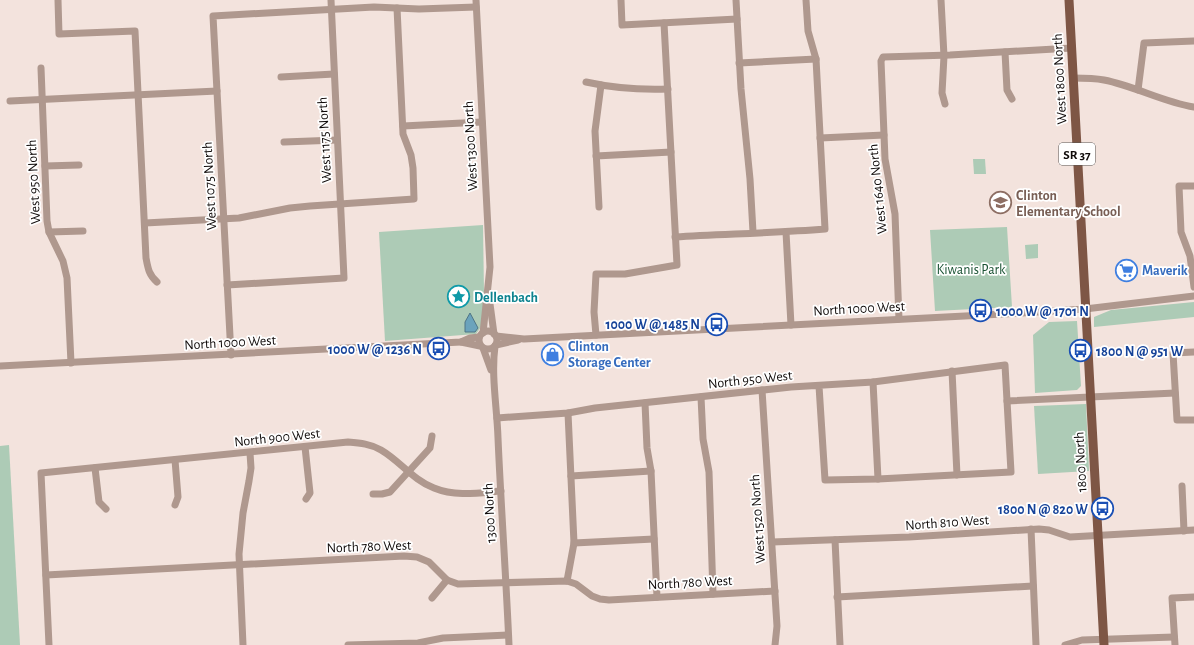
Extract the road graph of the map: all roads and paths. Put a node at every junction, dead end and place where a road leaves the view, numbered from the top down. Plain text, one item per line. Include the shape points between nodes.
1 (58, 0) edge
2 (331, 0) edge
3 (621, 0) edge
4 (736, 0) edge
5 (806, 0) edge
6 (941, 0) edge
7 (1069, 0) edge
8 (476, 3) edge
9 (397, 8) junction
10 (331, 9) junction
11 (737, 19) junction
12 (664, 23) junction
13 (1194, 41) edge
14 (1072, 48) junction
15 (1005, 52) junction
16 (944, 56) junction
17 (816, 59) junction
18 (739, 63) junction
19 (41, 68) dead end
20 (334, 74) junction
21 (281, 77) dead end
22 (1073, 78) junction
23 (586, 82) dead end
24 (601, 85) junction
25 (668, 88) junction
26 (1138, 90) junction
27 (217, 91) junction
28 (138, 95) junction
29 (1012, 99) dead end
30 (42, 100) junction
31 (10, 101) dead end
32 (945, 104) dead end
33 (1194, 108) edge
34 (482, 122) junction
35 (403, 126) junction
36 (884, 135) junction
37 (820, 138) junction
38 (337, 140) junction
39 (284, 142) dead end
40 (671, 152) junction
41 (596, 156) junction
42 (79, 165) dead end
43 (45, 166) junction
44 (1194, 186) edge
45 (340, 204) junction
46 (599, 206) dead end
47 (224, 219) junction
48 (145, 223) junction
49 (83, 231) dead end
50 (49, 232) junction
51 (753, 232) junction
52 (786, 232) junction
53 (675, 236) junction
54 (157, 282) dead end
55 (227, 285) junction
56 (1194, 287) edge
57 (488, 292) junction
58 (1194, 296) edge
59 (1086, 309) junction
60 (899, 319) junction
61 (791, 325) junction
62 (481, 335) junction
63 (495, 335) junction
64 (596, 335) junction
65 (524, 339) junction
66 (461, 342) junction
67 (495, 346) junction
68 (482, 347) junction
69 (1088, 349) joint
70 (1194, 352) edge
71 (231, 355) junction
72 (71, 363) junction
73 (0, 366) edge
74 (952, 371) junction
75 (494, 380) junction
76 (873, 382) junction
77 (819, 386) junction
78 (762, 390) junction
79 (1175, 393) junction
80 (701, 397) junction
81 (1090, 397) junction
82 (1007, 401) junction
83 (645, 403) junction
84 (568, 413) junction
85 (497, 418) junction
86 (1194, 420) edge
87 (432, 436) dead end
88 (305, 447) junction
89 (250, 452) junction
90 (175, 460) junction
91 (95, 468) junction
92 (651, 471) junction
93 (408, 472) junction
94 (957, 475) junction
95 (571, 476) junction
96 (878, 479) junction
97 (1182, 486) dead end
98 (501, 491) junction
99 (373, 494) dead end
100 (306, 499) dead end
101 (175, 505) dead end
102 (106, 509) dead end
103 (1031, 529) junction
104 (1194, 530) edge
105 (1184, 531) junction
106 (1098, 535) junction
107 (654, 539) junction
108 (834, 540) junction
109 (772, 542) junction
110 (574, 543) junction
111 (240, 565) junction
112 (46, 575) junction
113 (447, 580) junction
114 (567, 581) junction
115 (505, 583) junction
116 (1033, 586) junction
117 (775, 591) junction
118 (713, 594) junction
119 (837, 596) junction
120 (657, 597) junction
121 (1194, 597) edge
122 (432, 598) dead end
123 (508, 635) junction
124 (1174, 637) junction
125 (1104, 642) edge
126 (380, 644) edge
127 (49, 645) edge
128 (243, 645) edge
129 (348, 645) edge
130 (509, 645) edge
131 (775, 645) edge
132 (840, 645) edge
133 (1036, 645) edge
134 (1065, 645) edge
135 (1175, 645) edge

1 - 28 street via 59,34 135,31
2 - 10 street, West 1175 North
3 - 12 street via 622,25
4 - 11 street
5 - 17 street via 808,31
6 - 16 street
7 - 14 main road, West 1800 North / SR 37
8 - 9 street via 419,9
8 - 34 street, West 1300 North
9 - 10 street
9 - 35 street
10 - 20 street, West 1175 North
10 - 27 street, West 1075 North via 213,16
11 - 12 street
11 - 18 street
12 - 25 street
13 - 26 street via 1144,43
14 - 15 street
14 - 22 main road, West 1800 North / SR 37
15 - 16 street
15 - 29 street via 1007,90
16 - 32 street via 942,93
16 - 36 street, West 1640 North via 884,57 881,61
17 - 18 street
17 - 37 street
18 - 51 street
19 - 30 street, West 950 North
20 - 21 street
20 - 38 street, West 1175 North
22 - 26 street via 1104,80
22 - 59 main road, West 1800 North / SR 37
23 - 24 street
24 - 25 street via 635,89
24 - 41 street via 595,131
25 - 40 street
26 - 33 street
27 - 28 street
27 - 47 street, West 1075 North
28 - 30 street
28 - 48 street
30 - 31 street
30 - 43 street, West 950 North
34 - 35 street
34 - 57 street, West 1300 North via 490,267
35 - 45 street via 413,168 414,199
36 - 37 street
36 - 60 street, West 1640 North via 887,174 895,214
37 - 52 street via 825,229
38 - 39 street
38 - 45 street, West 1175 North
40 - 41 street
40 - 53 street
41 - 46 street
42 - 43 street
43 - 50 street, West 950 North
44 - 56 street via 1179,186 1181,232 1190,256
45 - 47 street via 290,208 262,215
45 - 55 street, West 1175 North via 344,278
47 - 48 street
47 - 55 street, West 1075 North
48 - 54 street via 148,270
49 - 50 street
50 - 72 street, West 950 North via 63,261 67,278
51 - 52 street
51 - 53 street
52 - 61 street
53 - 64 street via 677,265 625,274 596,274
55 - 71 street, West 1075 North
57 - 62 street, West 1300 North
57 - 63 street, West 1300 North
58 - 59 street, North 1000 West
59 - 60 street, North 1000 West
59 - 69 main road, West 1800 North / SR 37
60 - 61 street, North 1000 West
61 - 64 street, North 1000 West
62 - 63 street via 489,332
62 - 66 street, North 1000 West
62 - 68 street via 479,340
63 - 65 street, North 1000 West
63 - 67 street
64 - 65 street, North 1000 West
65 - 67 street, North 1000 West
66 - 68 street, North 1000 West
66 - 71 street, North 1000 West
67 - 68 street via 488,350
67 - 75 street, 1300 North
68 - 75 street, 1300 North
69 - 81 main road, 1800 North / SR 37
70 - 79 street via 1173,353
71 - 72 street, North 1000 West
72 - 73 street, North 1000 West
74 - 76 street, North 950 West
74 - 82 street, North 950 West via 1005,365
74 - 94 street
75 - 85 street, 1300 North
76 - 77 street, North 950 West
76 - 96 street
77 - 78 street, North 950 West
77 - 96 street via 825,480
78 - 80 street, North 950 West
78 - 109 street, West 1520 North
79 - 81 street
79 - 86 street via 1177,420
80 - 83 street, North 950 West
80 - 118 street via 703,439 709,472
81 - 82 street
81 - 106 main road, 1800 North / SR 37
82 - 94 street via 1011,472
83 - 84 street, North 950 West
83 - 92 street
84 - 85 street, North 950 West
84 - 95 street
85 - 98 street, 1300 North
87 - 93 street via 430,448
88 - 89 street, North 900 West
88 - 93 street, North 900 West via 348,442 366,444 395,459
88 - 100 street via 310,493
89 - 90 street, North 900 West
89 - 111 street via 251,468 243,513
90 - 91 street, North 900 West
90 - 101 street via 178,498
91 - 102 street via 99,502
91 - 112 street, North 900 West via 41,473
92 - 95 street
92 - 107 street
93 - 98 street, North 900 West via 421,482 447,492 463,495
93 - 99 street via 390,492
94 - 96 street
95 - 110 street
97 - 105 street
98 - 115 street, 1300 North
103 - 106 street, North 810 West via 1049,530 1070,537
103 - 108 street, North 810 West
103 - 116 street
104 - 105 street, North 810 West
105 - 106 street, North 810 West
106 - 125 main road, 1800 North / SR 37
107 - 110 street
107 - 120 street
108 - 109 street, North 810 West
108 - 119 street
109 - 117 street, West 1520 North
110 - 114 street
111 - 112 street, North 780 West
111 - 113 street, North 780 West via 404,556 417,557 429,562
111 - 128 street
112 - 127 street
113 - 115 street, North 780 West via 466,585
113 - 122 street
114 - 115 street, North 780 West
114 - 120 street, North 780 West via 600,599
115 - 123 street, 1300 North
116 - 119 street
116 - 133 street
117 - 118 street, North 780 West
117 - 131 street, West 1520 North
118 - 120 street, North 780 West
119 - 132 street
121 - 124 street via 1172,598
123 - 126 street
123 - 130 street, 1300 North
124 - 125 street
124 - 135 street
125 - 134 street via 1082,640
126 - 129 street

